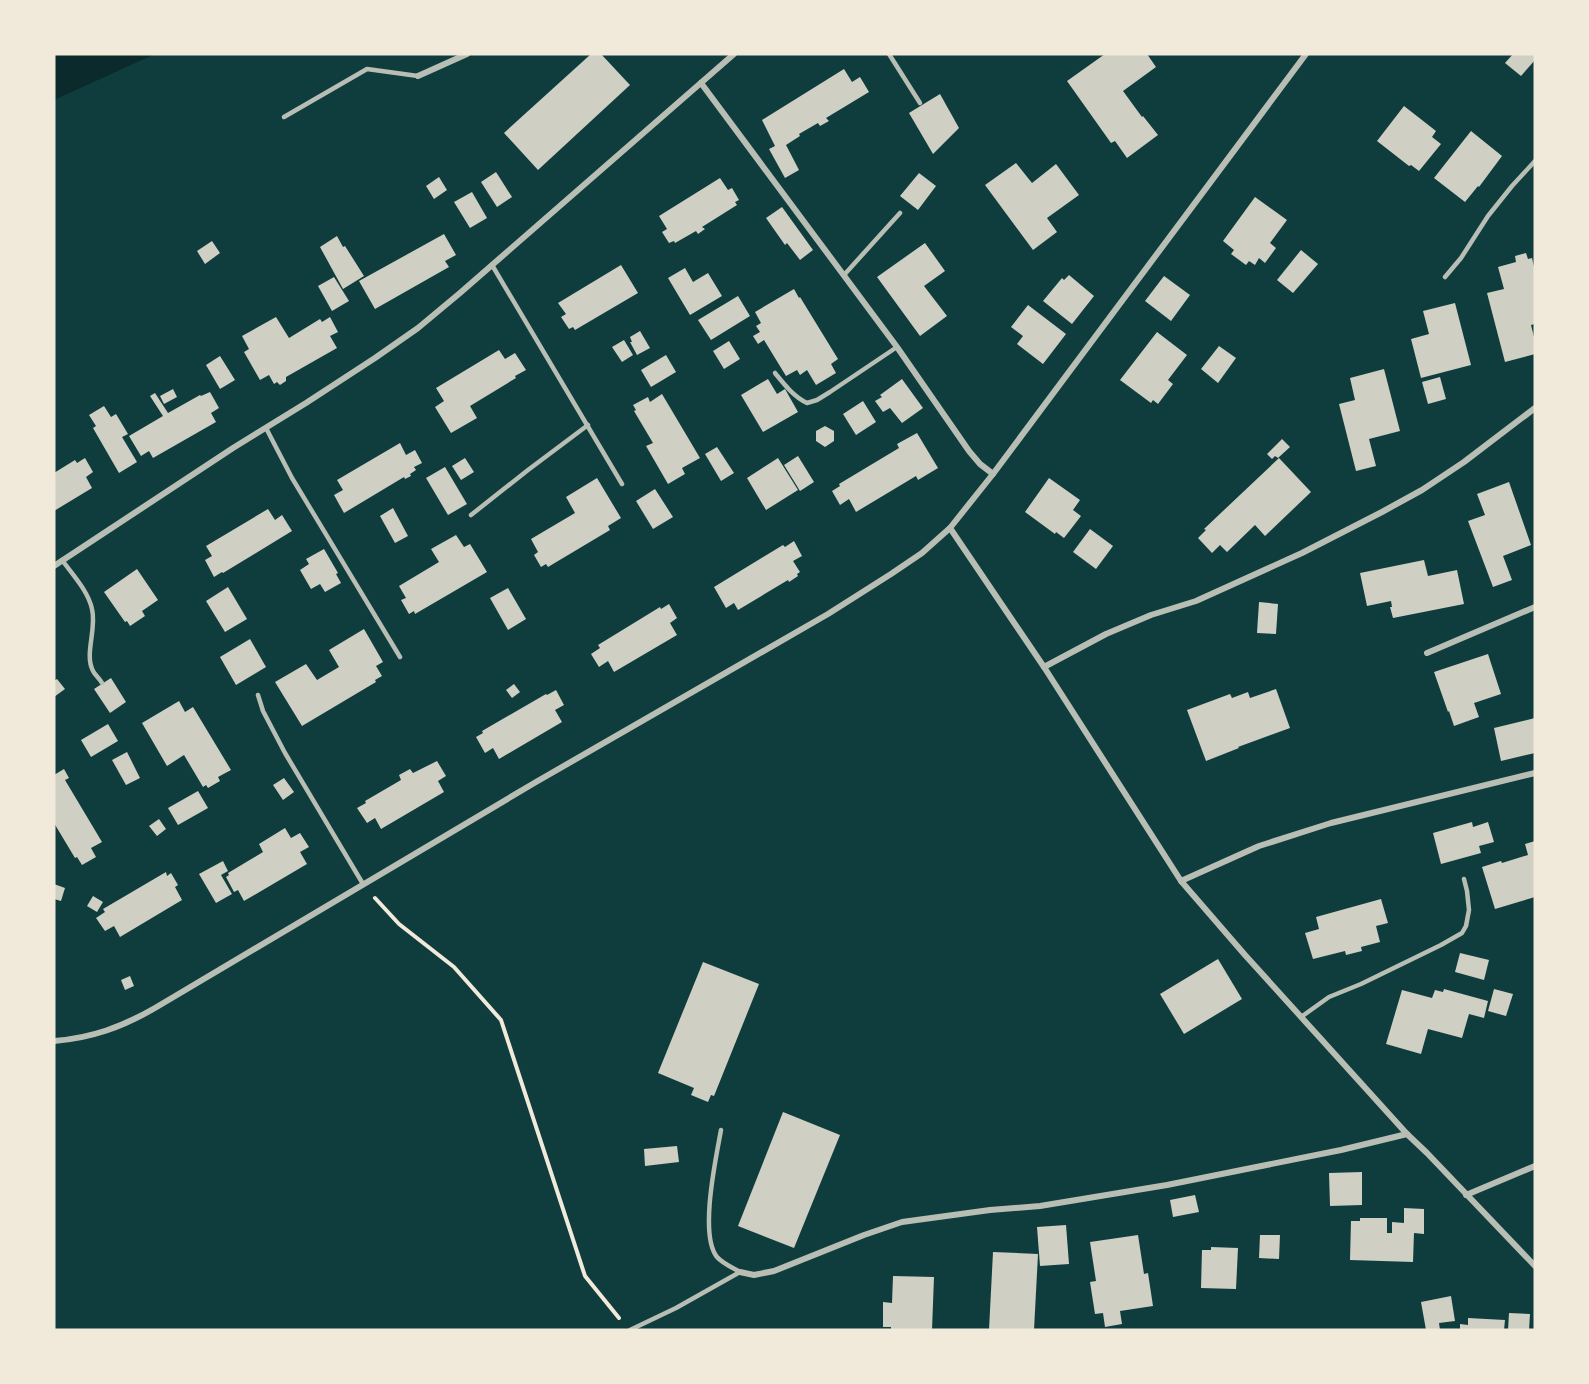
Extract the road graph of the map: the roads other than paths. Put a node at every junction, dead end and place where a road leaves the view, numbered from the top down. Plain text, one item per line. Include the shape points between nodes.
1 (467, 54) edge
2 (734, 54) edge
3 (889, 54) edge
4 (1306, 54) edge
5 (418, 76) joint
6 (701, 83) junction
7 (920, 103) dead end
8 (284, 117) dead end
9 (1535, 161) edge
10 (900, 213) dead end
11 (492, 265) junction
12 (844, 275) junction
13 (1445, 277) dead end
14 (897, 347) junction
15 (775, 373) dead end
16 (1535, 408) edge
17 (588, 425) junction
18 (266, 428) junction
19 (993, 474) junction
20 (622, 484) dead end
21 (471, 515) dead end
22 (950, 528) junction
23 (63, 561) junction
24 (54, 566) edge
25 (1535, 607) edge
26 (1427, 653) dead end
27 (400, 657) dead end
28 (1044, 667) junction
29 (102, 682) dead end
30 (258, 695) dead end
31 (1535, 773) edge
32 (1464, 879) dead end
33 (1181, 881) junction
34 (363, 884) junction
35 (1301, 1017) junction
36 (54, 1041) edge
37 (721, 1130) dead end
38 (1407, 1134) junction
39 (1535, 1166) edge
40 (1466, 1195) junction
41 (1535, 1266) edge
42 (740, 1272) junction
43 (630, 1330) edge

1 - 5 street
2 - 6 street
3 - 7 lane
4 - 19 street
5 - 8 lane via 367,69
6 - 11 street
6 - 12 street
9 - 13 lane via 1488,216
10 - 12 lane
11 - 17 lane
11 - 18 street via 418,328
12 - 14 street
14 - 15 lane via 807,403
14 - 19 street via 969,451
16 - 28 street via 1464,462 1382,512 1196,601 1106,634
17 - 20 lane
17 - 21 lane
18 - 23 street
18 - 27 lane
19 - 22 street
22 - 28 street
22 - 34 street via 922,554 828,614
23 - 24 street
23 - 29 lane via 92,608 91,660 93,671
25 - 26 street
28 - 33 street
30 - 34 lane via 285,753
31 - 33 street via 1331,823 1259,846
32 - 35 lane via 1469,910 1462,933 1329,997
33 - 35 street
34 - 36 street via 128,1023 77,1039
35 - 38 street
37 - 42 lane via 711,1191 711,1247 718,1258
38 - 40 street
38 - 42 street via 1167,1185 1040,1206 902,1222 774,1271 754,1275
39 - 40 street
40 - 41 street
42 - 43 lane

